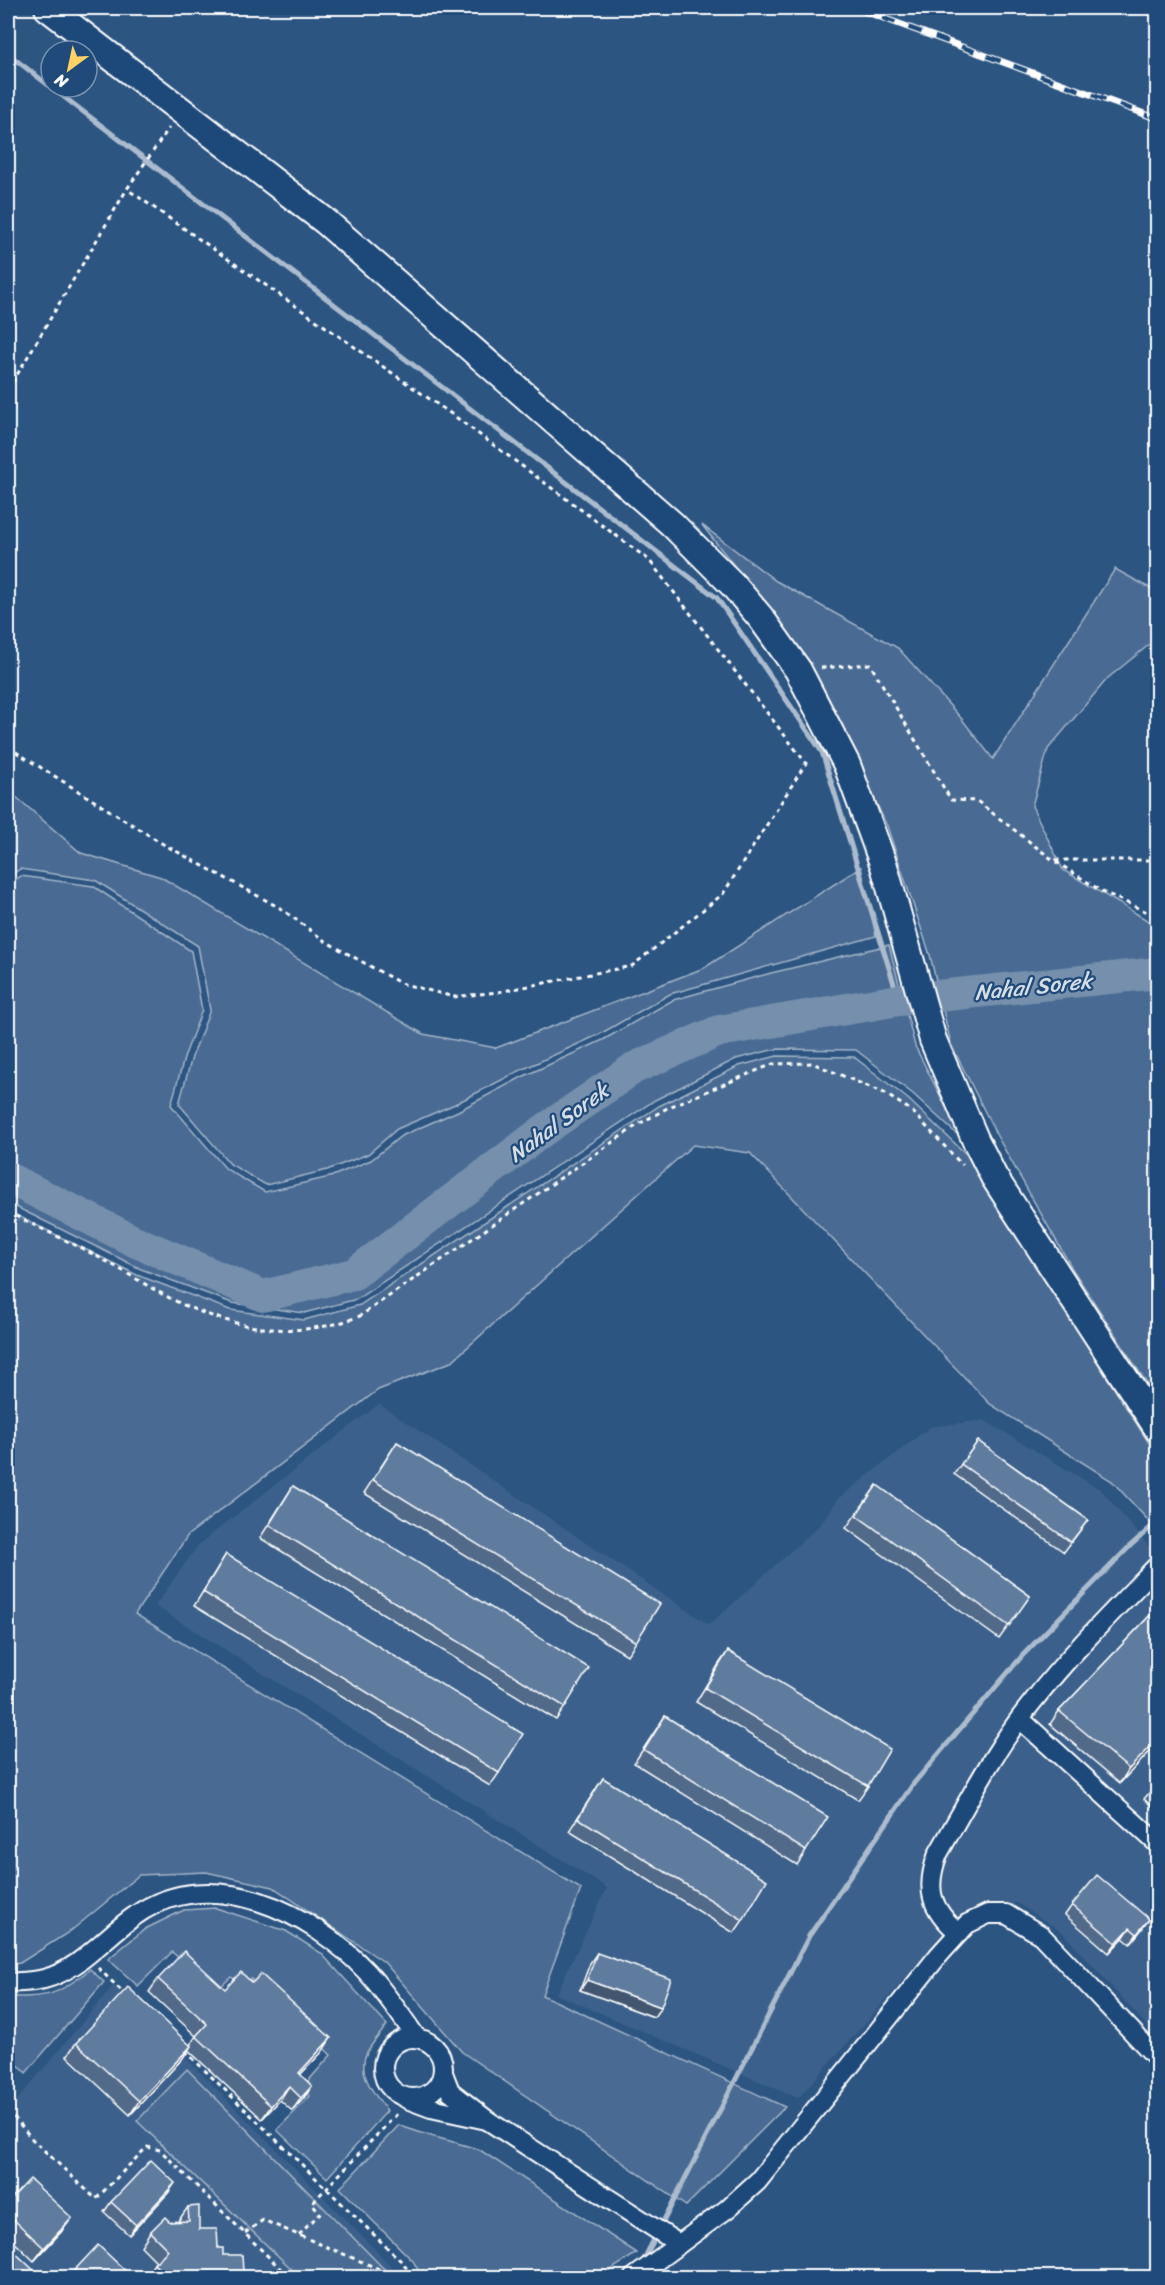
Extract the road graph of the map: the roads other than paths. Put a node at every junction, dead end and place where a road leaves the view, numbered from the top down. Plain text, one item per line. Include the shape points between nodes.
1 (48, 8) edge
2 (1158, 1429) edge
3 (1158, 1565) edge
4 (1020, 1719) junction
5 (1158, 1844) edge
6 (959, 1933) junction
7 (8, 1983) edge
8 (417, 2037) junction
9 (1158, 2059) edge
10 (443, 2073) junction
11 (404, 2097) junction
12 (487, 2120) junction
13 (679, 2244) junction
14 (633, 2277) edge

1 - 2 main road via 325,221 672,524 761,618 798,670 847,765 884,866 933,1040 975,1139 994,1177
3 - 4 street via 1054,1675
4 - 5 street
4 - 6 street via 938,1854 931,1874 930,1889 936,1905 946,1923
6 - 9 street via 966,1924 988,1914 1006,1914 1024,1923 1041,1935
6 - 13 street via 758,2181
7 - 8 street via 57,1974 157,1902 183,1894 214,1892 273,1907 327,1937 367,1973
8 - 10 street via 435,2047 441,2056
8 - 11 street via 392,2046 382,2064 389,2087
10 - 11 street via 430,2094
10 - 12 street via 450,2091
11 - 12 street via 431,2109
12 - 13 street
13 - 14 street

